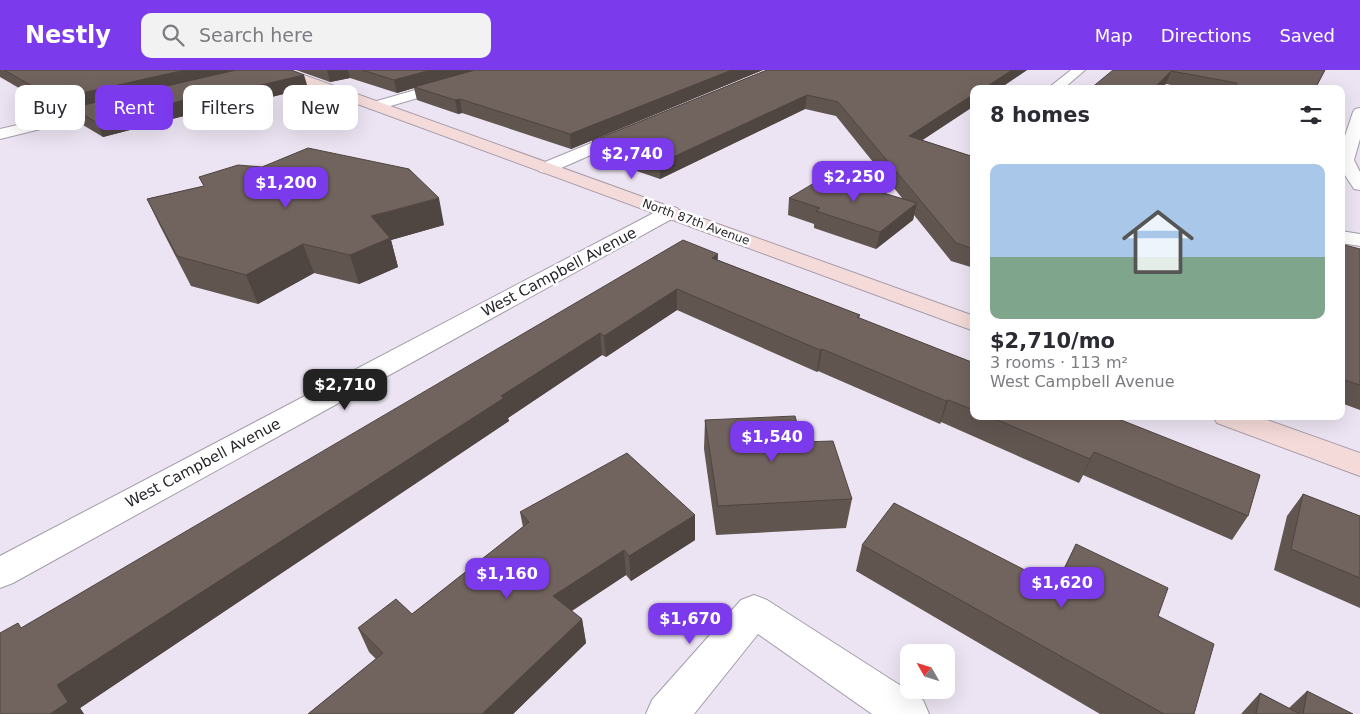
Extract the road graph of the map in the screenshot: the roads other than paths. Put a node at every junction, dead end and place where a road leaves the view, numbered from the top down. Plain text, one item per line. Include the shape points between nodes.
1 (499, 70) edge
2 (1079, 70) edge
3 (269, 71) edge
4 (1059, 85) edge
5 (375, 106) junction
6 (1360, 112) edge
7 (0, 117) edge
8 (15, 126) edge
9 (643, 127) edge
10 (15, 130) edge
11 (0, 134) edge
12 (1353, 161) edge
13 (546, 168) junction
14 (1360, 185) edge
15 (670, 212) junction
16 (1345, 238) edge
17 (1360, 240) edge
18 (970, 323) edge
19 (1238, 420) edge
20 (1360, 465) edge
21 (0, 573) edge
22 (668, 714) edge
23 (908, 714) edge

1 - 5 street
2 - 4 street
3 - 5 street, North 87th Avenue
5 - 13 street, North 87th Avenue
6 - 12 street
7 - 8 street
9 - 13 street
10 - 11 street
12 - 14 street via 1352,174
13 - 15 street, North 87th Avenue
15 - 18 street, North 87th Avenue
15 - 21 street, West Campbell Avenue
16 - 17 street
19 - 20 street
22 - 23 street via 754,611

